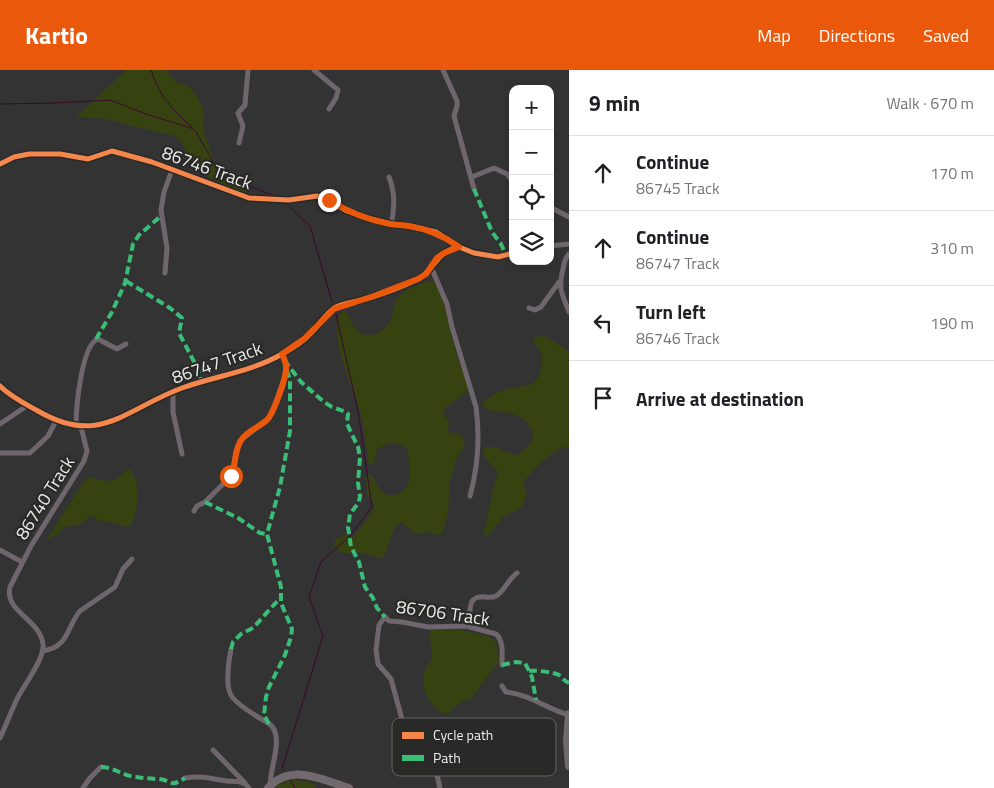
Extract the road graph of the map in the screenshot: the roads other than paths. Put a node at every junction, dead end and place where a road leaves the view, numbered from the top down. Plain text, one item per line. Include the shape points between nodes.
1 (248, 70) edge
2 (314, 70) edge
3 (443, 70) edge
4 (328, 109) dead end
5 (239, 143) dead end
6 (0, 164) edge
7 (172, 170) junction
8 (389, 177) dead end
9 (472, 177) junction
10 (509, 177) edge
11 (474, 189) dead end
12 (554, 209) edge
13 (569, 217) edge
14 (391, 224) junction
15 (569, 244) edge
16 (554, 246) edge
17 (459, 247) junction
18 (509, 254) edge
19 (569, 254) edge
20 (431, 267) junction
21 (165, 273) dead end
22 (560, 282) junction
23 (529, 308) dead end
24 (569, 312) edge
25 (126, 344) dead end
26 (282, 354) junction
27 (0, 386) edge
28 (173, 392) junction
29 (28, 405) junction
30 (56, 421) junction
31 (0, 424) edge
32 (79, 427) junction
33 (0, 453) edge
34 (182, 454) dead end
35 (470, 496) dead end
36 (194, 511) dead end
37 (0, 550) edge
38 (132, 558) dead end
39 (22, 562) junction
40 (517, 573) dead end
41 (466, 626) junction
42 (231, 649) dead end
43 (43, 651) junction
44 (502, 665) dead end
45 (502, 686) dead end
46 (569, 714) edge
47 (402, 718) edge
48 (0, 738) edge
49 (213, 750) dead end
50 (569, 766) edge
51 (101, 767) dead end
52 (436, 776) edge
53 (185, 778) dead end
54 (245, 783) junction
55 (269, 787) edge
56 (83, 788) edge
57 (249, 788) edge
58 (349, 788) edge
59 (440, 788) edge

1 - 5 street via 245,105 238,113 243,126
2 - 4 street via 338,90
3 - 9 street via 457,100 454,116
6 - 7 street, 86746 Track via 29,154 60,154 88,159 112,151
7 - 14 street, 86746 Track via 257,200 323,197 355,214
7 - 21 street via 164,192 161,216 167,248
8 - 14 street via 395,208
9 - 10 street via 494,168
9 - 11 street
12 - 13 street
14 - 17 street, 86746 Track via 436,232
15 - 16 street
17 - 18 street via 489,256
17 - 20 street, 86747 Track via 444,253
19 - 22 street
20 - 26 street, 86747 Track via 418,279 334,309 304,339
20 - 35 street via 447,304 476,407 476,473
22 - 23 street via 538,310
22 - 24 street
25 - 32 street, 86740 Track via 117,349 96,339 92,343 81,374 77,401
26 - 28 street, 86747 Track
26 - 36 street via 286,369 284,382 270,416 241,440 231,476
27 - 29 street, 86747 Track
28 - 32 street, 86747 Track via 151,400 116,420
28 - 34 street via 173,412
29 - 30 street, 86747 Track
29 - 31 street
30 - 32 street, 86747 Track
30 - 33 street via 48,436 30,453
32 - 39 street, 86740 Track via 87,451 84,461
37 - 39 street
38 - 43 street via 115,587 80,611 60,644
39 - 43 street, 86740 Track via 10,587 9,599 36,627
40 - 41 street via 497,596 472,601
41 - 44 street, 86706 Track via 499,636
41 - 47 street, 86706 Track via 428,627 389,621 385,617 379,625 378,664 391,679
42 - 55 street via 228,685 231,695 275,731 276,747
43 - 48 street
45 - 46 street via 506,692 520,694
46 - 50 street
49 - 54 street
51 - 56 street
52 - 59 street, 86706 Track
53 - 54 street via 201,776
54 - 57 street
55 - 58 street via 275,780 294,774

